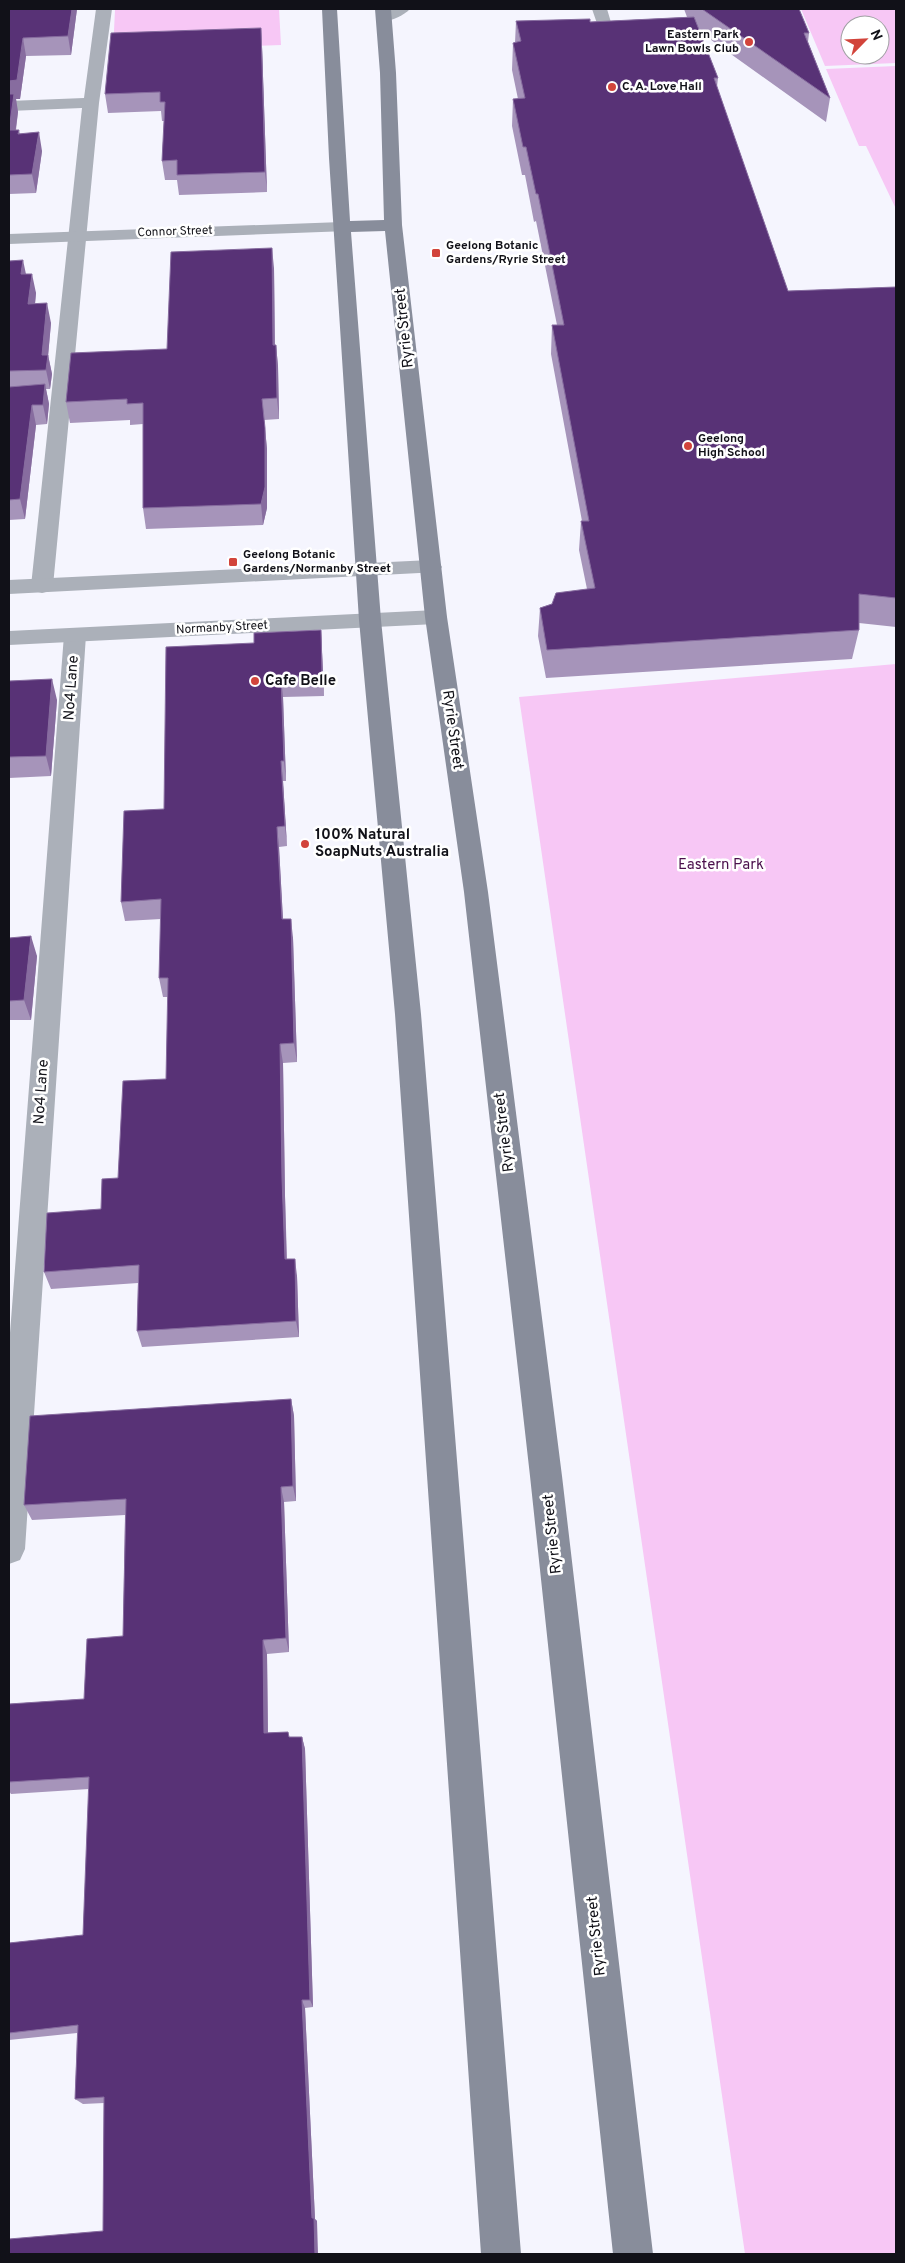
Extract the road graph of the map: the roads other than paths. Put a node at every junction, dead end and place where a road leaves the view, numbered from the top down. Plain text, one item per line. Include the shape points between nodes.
1 (104, 9) edge
2 (329, 9) edge
3 (402, 9) edge
4 (600, 9) edge
5 (384, 13) edge
6 (605, 29) edge
7 (91, 103) junction
8 (9, 106) edge
9 (393, 225) junction
10 (342, 226) junction
11 (79, 236) junction
12 (9, 239) edge
13 (431, 567) junction
14 (367, 570) junction
15 (42, 586) junction
16 (9, 587) edge
17 (436, 616) junction
18 (370, 620) junction
19 (75, 635) junction
20 (9, 638) edge
21 (9, 1549) edge
22 (502, 2254) edge
23 (633, 2254) edge

1 - 7 street
2 - 10 main road
3 - 5 street
4 - 6 street
5 - 9 main road, Ryrie Street
7 - 8 street
7 - 11 street
9 - 10 main road
9 - 13 main road, Ryrie Street
10 - 11 street, Connor Street
10 - 14 main road
11 - 12 street, Connor Street
11 - 15 street via 53,397
13 - 14 street
13 - 17 main road, Ryrie Street
14 - 15 street
14 - 18 main road
15 - 16 street
17 - 18 street, Normanby Street
17 - 23 main road, Ryrie Street via 476,892 545,1466
18 - 19 street, Normanby Street
18 - 22 main road via 408,1014
19 - 20 street, Normanby Street
19 - 21 street, No4 Lane

